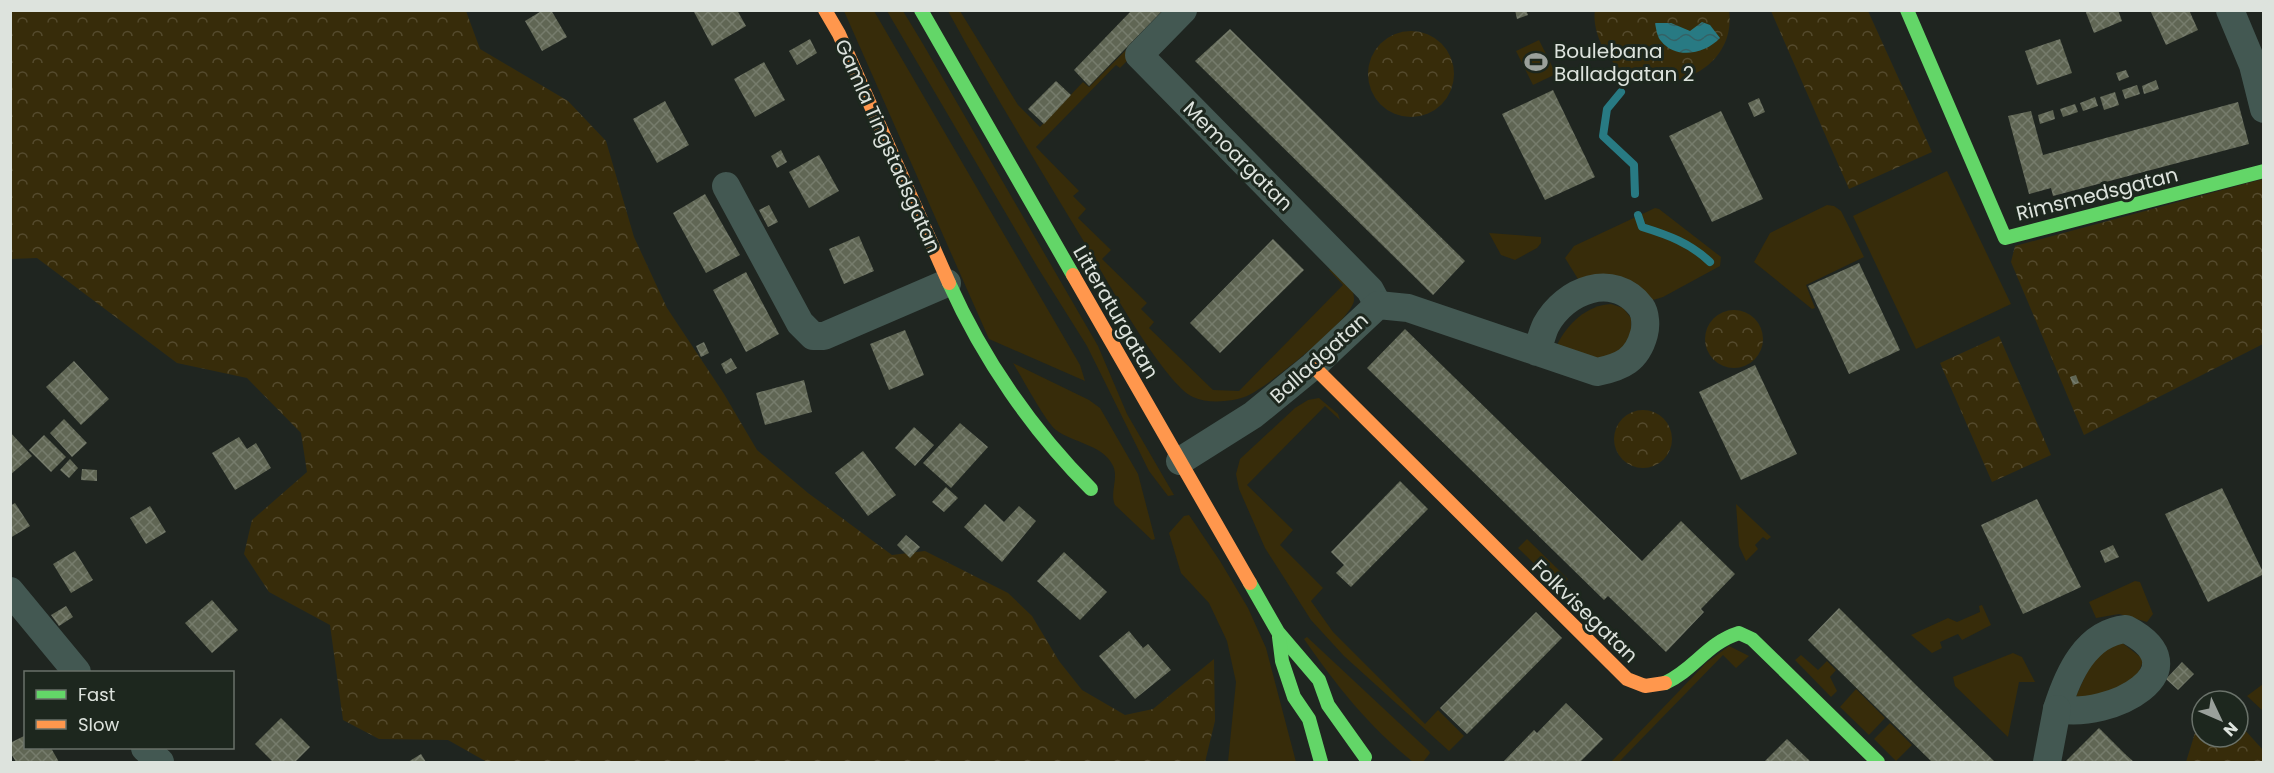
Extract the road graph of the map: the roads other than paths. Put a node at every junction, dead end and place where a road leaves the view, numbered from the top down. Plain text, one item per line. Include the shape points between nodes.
1 (825, 10) edge
2 (921, 10) edge
3 (1183, 10) edge
4 (1907, 10) edge
5 (2230, 10) edge
6 (2264, 109) edge
7 (2264, 171) edge
8 (726, 186) dead end
9 (947, 283) junction
10 (1378, 305) junction
11 (1537, 352) dead end
12 (1313, 366) junction
13 (1180, 460) junction
14 (1091, 489) dead end
15 (10, 591) edge
16 (1278, 632) junction
17 (76, 671) edge
18 (1294, 697) junction
19 (2057, 709) dead end
20 (1298, 732) dead end
21 (148, 749) edge
22 (1365, 759) dead end
23 (160, 762) edge
24 (1321, 762) edge
25 (1878, 762) edge
26 (2048, 762) edge

1 - 9 street, Gamla Tingstadsgatan
2 - 13 street, Litteraturgatan
3 - 10 street, Memoargatan via 1139,55 1370,290
4 - 7 street, Rimsmedsgatan via 2005,238
5 - 6 street via 2253,64
8 - 9 street via 800,324 813,336 824,336
9 - 14 street, Gamla Tingstadsgatan via 971,332 997,371 1056,454
10 - 11 street, Balladgatan via 1408,308
10 - 12 street, Balladgatan
12 - 13 street, Balladgatan via 1253,416
12 - 25 street, Folkvisegatan via 1627,679 1640,686 1664,685 1718,639 1739,633 1752,639
13 - 16 street, Litteraturgatan
15 - 17 street
16 - 18 street, Litteraturgatan via 1282,661
16 - 22 street, Litteraturgatan via 1319,680 1328,705
18 - 20 street, Litteraturgatan
18 - 24 street, Litteraturgatan via 1309,719
19 - 26 street
21 - 23 street

